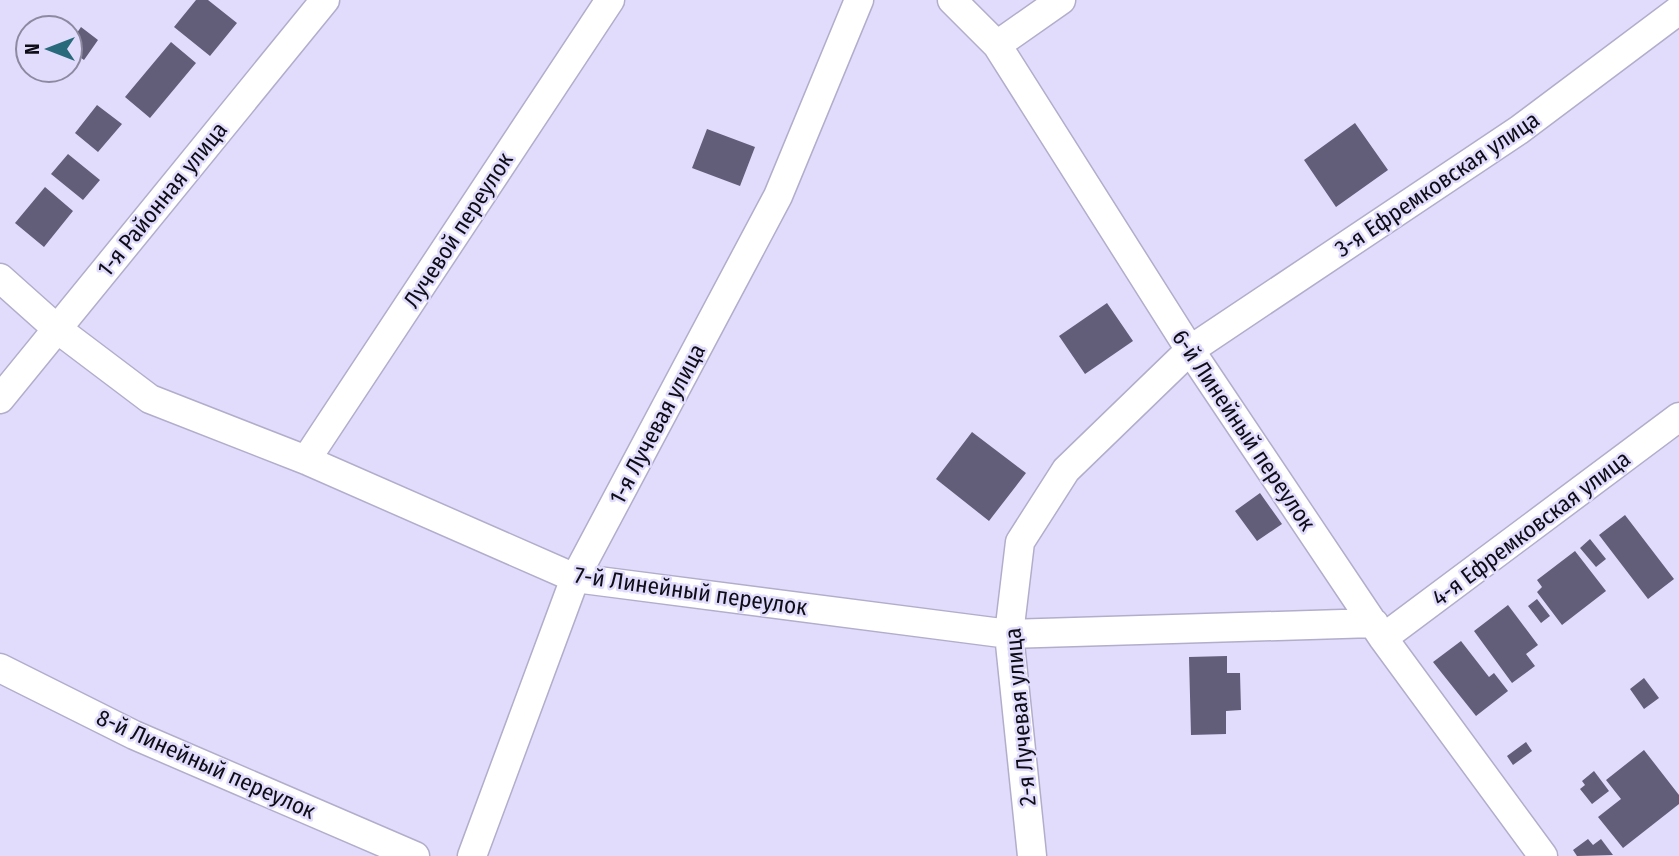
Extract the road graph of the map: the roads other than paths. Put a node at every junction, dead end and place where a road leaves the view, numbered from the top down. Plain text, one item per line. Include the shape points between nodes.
1 (325, 0) edge
2 (610, 0) edge
3 (859, 0) edge
4 (952, 0) edge
5 (1061, 0) edge
6 (1679, 10) edge
7 (997, 45) junction
8 (0, 278) edge
9 (56, 328) junction
10 (1190, 350) junction
11 (0, 399) edge
12 (1679, 417) edge
13 (306, 460) junction
14 (575, 578) junction
15 (1378, 630) junction
16 (1009, 634) junction
17 (0, 668) edge
18 (415, 856) edge
19 (472, 856) edge
20 (1032, 856) edge
21 (1543, 856) edge

1 - 9 street, 1-я Районная улица
2 - 13 street, Лучевой переулок
3 - 14 street, 1-я Лучевая улица via 778,196
4 - 7 street, 6-й Линейный переулок
5 - 7 street
6 - 10 street, 3-я Ефремковская улица via 1519,130
7 - 10 street, 6-й Линейный переулок
8 - 9 street, 7-й Линейный переулок
9 - 11 street, 1-я Районная улица
9 - 13 street, 7-й Линейный переулок via 150,399
10 - 15 street, 6-й Линейный переулок
10 - 16 street, 2-я Лучевая улица via 1066,470 1020,542
12 - 15 street, 4-я Ефремковская улица
13 - 14 street, 7-й Линейный переулок
14 - 16 street, 7-й Линейный переулок
14 - 19 street, 1-я Лучевая улица
15 - 16 street, 7-й Линейный переулок
15 - 21 street, 6-й Линейный переулок
16 - 20 street, 2-я Лучевая улица
17 - 18 street, 8-й Линейный переулок via 134,735

